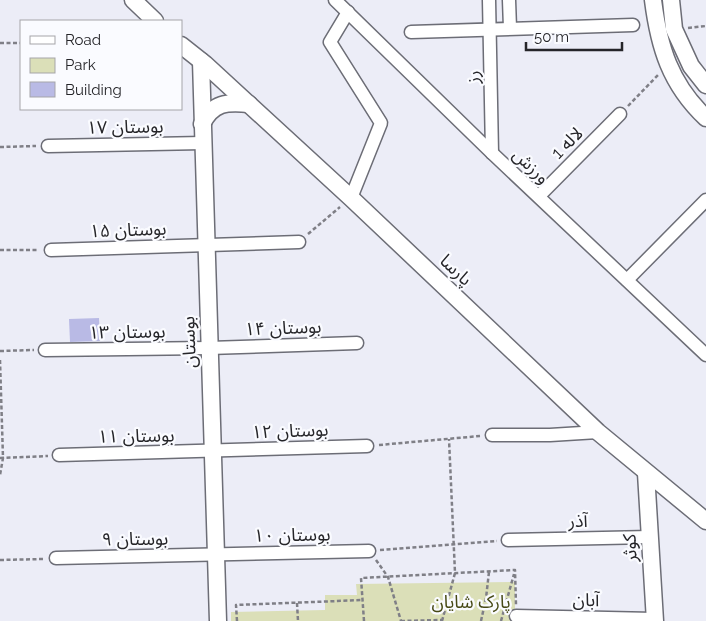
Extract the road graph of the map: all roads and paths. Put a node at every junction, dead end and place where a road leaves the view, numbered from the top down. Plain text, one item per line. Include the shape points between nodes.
1 (133, 0) edge
2 (335, 0) edge
3 (489, 0) edge
4 (509, 0) edge
5 (653, 0) edge
6 (671, 0) edge
7 (348, 12) junction
8 (154, 20) edge
9 (633, 25) dead end
10 (510, 28) junction
11 (490, 29) junction
12 (411, 32) dead end
13 (0, 43) edge
14 (20, 43) edge
15 (182, 46) edge
16 (201, 61) junction
17 (668, 64) junction
18 (706, 85) edge
19 (249, 104) junction
20 (620, 114) joint
21 (706, 118) edge
22 (202, 124) junction
23 (203, 144) junction
24 (0, 146) edge
25 (48, 146) joint
26 (492, 153) junction
27 (539, 196) junction
28 (351, 198) junction
29 (706, 200) edge
30 (300, 242) joint
31 (206, 245) junction
32 (0, 250) edge
33 (51, 250) joint
34 (627, 280) junction
35 (357, 343) dead end
36 (209, 348) junction
37 (45, 350) joint
38 (0, 351) edge
39 (706, 354) edge
40 (0, 360) edge
41 (598, 432) junction
42 (492, 435) joint
43 (449, 439) junction
44 (367, 446) joint
45 (213, 452) junction
46 (59, 455) joint
47 (1, 458) edge
48 (646, 473) junction
49 (0, 475) edge
50 (706, 521) edge
51 (650, 537) junction
52 (508, 540) joint
53 (454, 544) junction
54 (369, 551) junction
55 (216, 554) junction
56 (56, 558) joint
57 (0, 560) edge
58 (515, 570) junction
59 (489, 572) junction
60 (455, 573) junction
61 (388, 577) junction
62 (362, 600) junction
63 (297, 602) junction
64 (516, 616) joint
65 (442, 620) edge
66 (655, 620) edge
67 (218, 621) edge
68 (237, 621) edge
69 (298, 621) edge
70 (364, 621) edge
71 (401, 621) edge
72 (481, 621) edge
73 (501, 621) edge

1 - 8 street
2 - 7 street, ورزش
3 - 11 street, رز
4 - 10 street
5 - 17 street
6 - 18 street via 674,29 691,66
7 - 26 street, ورزش
7 - 28 street via 330,42 381,123
9 - 10 street
10 - 11 street
11 - 12 street
11 - 26 street, رز
13 - 14 path
15 - 16 street, پارسا
16 - 19 street, پارسا
16 - 22 street, بوستان
17 - 20 path
17 - 21 street via 673,76
19 - 22 street via 231,102 219,106 211,110
19 - 28 street, پارسا
20 - 27 street, لاله 1
22 - 23 street, بوستان
23 - 25 street, بوستان ۱۷
23 - 31 street, بوستان
24 - 25 path
26 - 27 street, ورزش
27 - 34 street, ورزش
28 - 30 path
28 - 41 street, پارسا
29 - 34 street
30 - 31 street, بوستان ۱۵
31 - 33 street, بوستان ۱۵
31 - 36 street, بوستان
32 - 33 path
34 - 39 street, ورزش
35 - 36 street, بوستان ۱۴
36 - 37 street, بوستان ۱۳
36 - 45 street, بوستان
37 - 38 path
40 - 47 path
41 - 42 street
41 - 48 street, پارسا
42 - 43 path
43 - 44 path
43 - 53 path
44 - 45 street, بوستان ۱۲
45 - 46 street, بوستان ۱۱
45 - 55 street, بوستان
46 - 47 path
47 - 49 path
48 - 50 street, پارسا
48 - 51 street, کوثر
51 - 52 street, آذر
51 - 66 street, کوثر
52 - 53 path
53 - 54 path
53 - 60 path
54 - 55 street, بوستان ۱۰
54 - 61 path
55 - 56 street, بوستان ۹
55 - 67 street, بوستان
56 - 57 path
58 - 59 path
58 - 64 path
58 - 73 path
59 - 60 path
59 - 72 path
60 - 61 path
60 - 65 path
61 - 62 path via 361,578
61 - 71 path
62 - 63 path
62 - 70 path
63 - 68 path via 236,605
63 - 69 path
64 - 66 street, آبان
65 - 71 path

